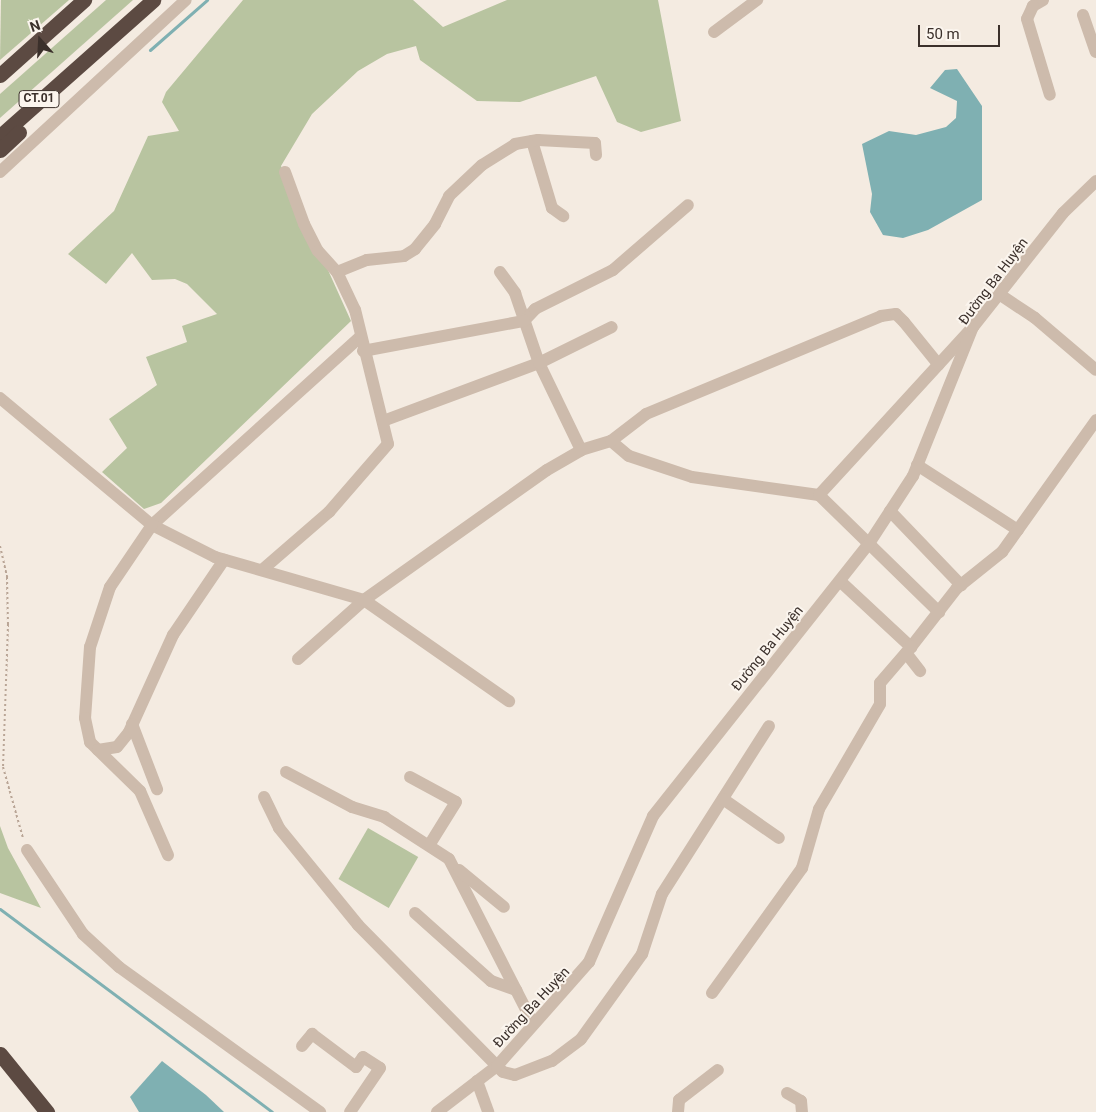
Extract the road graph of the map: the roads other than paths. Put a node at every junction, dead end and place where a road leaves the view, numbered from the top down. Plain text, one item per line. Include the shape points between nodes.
1 (84, 0) edge
2 (153, 0) edge
3 (186, 0) edge
4 (758, 0) edge
5 (1043, 0) edge
6 (1083, 15) dead end
7 (50, 28) junction
8 (714, 32) dead end
9 (1096, 52) edge
10 (78, 62) junction
11 (0, 63) edge
12 (0, 75) edge
13 (1050, 95) dead end
14 (0, 136) edge
15 (532, 141) junction
16 (0, 150) edge
17 (596, 155) dead end
18 (0, 172) edge
19 (285, 172) dead end
20 (1096, 182) edge
21 (688, 205) dead end
22 (563, 216) dead end
23 (337, 272) junction
24 (500, 272) dead end
25 (999, 294) junction
26 (524, 321) junction
27 (612, 327) dead end
28 (973, 327) junction
29 (360, 337) junction
30 (363, 351) junction
31 (539, 363) junction
32 (939, 365) junction
33 (1096, 370) edge
34 (0, 398) edge
35 (1096, 420) edge
36 (382, 421) junction
37 (611, 441) junction
38 (581, 450) junction
39 (917, 465) junction
40 (819, 495) junction
41 (890, 511) junction
42 (152, 525) junction
43 (1018, 530) junction
44 (868, 545) junction
45 (224, 560) junction
46 (262, 570) junction
47 (841, 582) junction
48 (961, 585) junction
49 (364, 600) junction
50 (939, 612) junction
51 (909, 650) junction
52 (298, 659) dead end
53 (920, 671) dead end
54 (510, 701) dead end
55 (132, 724) junction
56 (769, 726) dead end
57 (98, 750) junction
58 (286, 772) dead end
59 (410, 777) dead end
60 (157, 789) dead end
61 (264, 797) dead end
62 (722, 799) junction
63 (779, 838) dead end
64 (430, 844) junction
65 (27, 850) road end
66 (168, 855) dead end
67 (453, 865) junction
68 (504, 907) dead end
69 (415, 913) dead end
70 (516, 990) junction
71 (712, 993) dead end
72 (533, 1023) junction
73 (302, 1046) dead end
74 (0, 1054) edge
75 (497, 1066) junction
76 (718, 1070) dead end
77 (477, 1081) junction
78 (788, 1093) dead end
79 (47, 1112) edge
80 (320, 1112) edge
81 (350, 1112) edge
82 (437, 1112) edge
83 (488, 1112) edge
84 (678, 1112) edge
85 (802, 1112) edge

1 - 7 highway
2 - 10 highway, CT.01
3 - 18 street
4 - 8 street
5 - 13 street via 1032,6 1028,19
6 - 9 street
7 - 11 highway
7 - 12 highway
10 - 14 highway, CT.01
10 - 16 highway via 47,104
15 - 17 street via 595,143
15 - 22 street via 552,208
15 - 23 street via 501,151 470,176 449,196 435,224 415,249 404,256 367,260
19 - 23 street via 314,244
20 - 25 street, Đường Ba Huyện via 1063,213
21 - 26 street via 613,270 535,309
23 - 29 street via 355,310
24 - 26 street via 510,283
25 - 28 street, Đường Ba Huyện
25 - 33 street via 1035,318
26 - 30 street
26 - 31 street
27 - 31 street
28 - 32 street
28 - 39 street, Đường Ba Huyện
29 - 30 street
29 - 42 street
30 - 36 street
31 - 36 street
31 - 38 street
32 - 37 street via 896,314 881,316 646,414
32 - 40 street
34 - 42 street
35 - 43 street
36 - 46 street via 388,444 379,457 329,512
37 - 38 street
37 - 40 street via 629,456 692,477
38 - 49 street
39 - 41 street, Đường Ba Huyện
39 - 43 street
40 - 44 street
41 - 44 street, Đường Ba Huyện
41 - 48 street
42 - 45 street
42 - 57 street via 110,587 90,647 85,718 90,742
43 - 48 street via 1002,552
44 - 47 street, Đường Ba Huyện
44 - 50 street
45 - 46 street
45 - 55 street via 173,635
46 - 49 street
47 - 51 street
47 - 72 street, Đường Ba Huyện via 652,816 589,962 564,995
48 - 50 street
49 - 52 street
49 - 54 street
50 - 51 street
51 - 53 street
51 - 71 street via 880,683 880,704 819,809 802,868
55 - 57 street via 117,747
55 - 60 street
56 - 62 street
57 - 66 street via 140,791
58 - 64 street via 352,807 384,817
59 - 64 street via 456,802
61 - 75 street via 279,828 315,876
62 - 63 street
62 - 75 street via 662,894 642,954 581,1039 552,1062 527,1072 509,1075
64 - 67 street
65 - 80 street via 83,934 119,967
67 - 68 street
67 - 70 street
69 - 70 street via 491,981
70 - 72 street
72 - 75 street, Đường Ba Huyện
73 - 81 street via 312,1034 356,1066 363,1057 380,1068
74 - 79 highway
75 - 77 street, Đường Ba Huyện
76 - 84 street via 679,1100
77 - 82 street, Đường Ba Huyện
77 - 83 street
78 - 85 street via 801,1101

